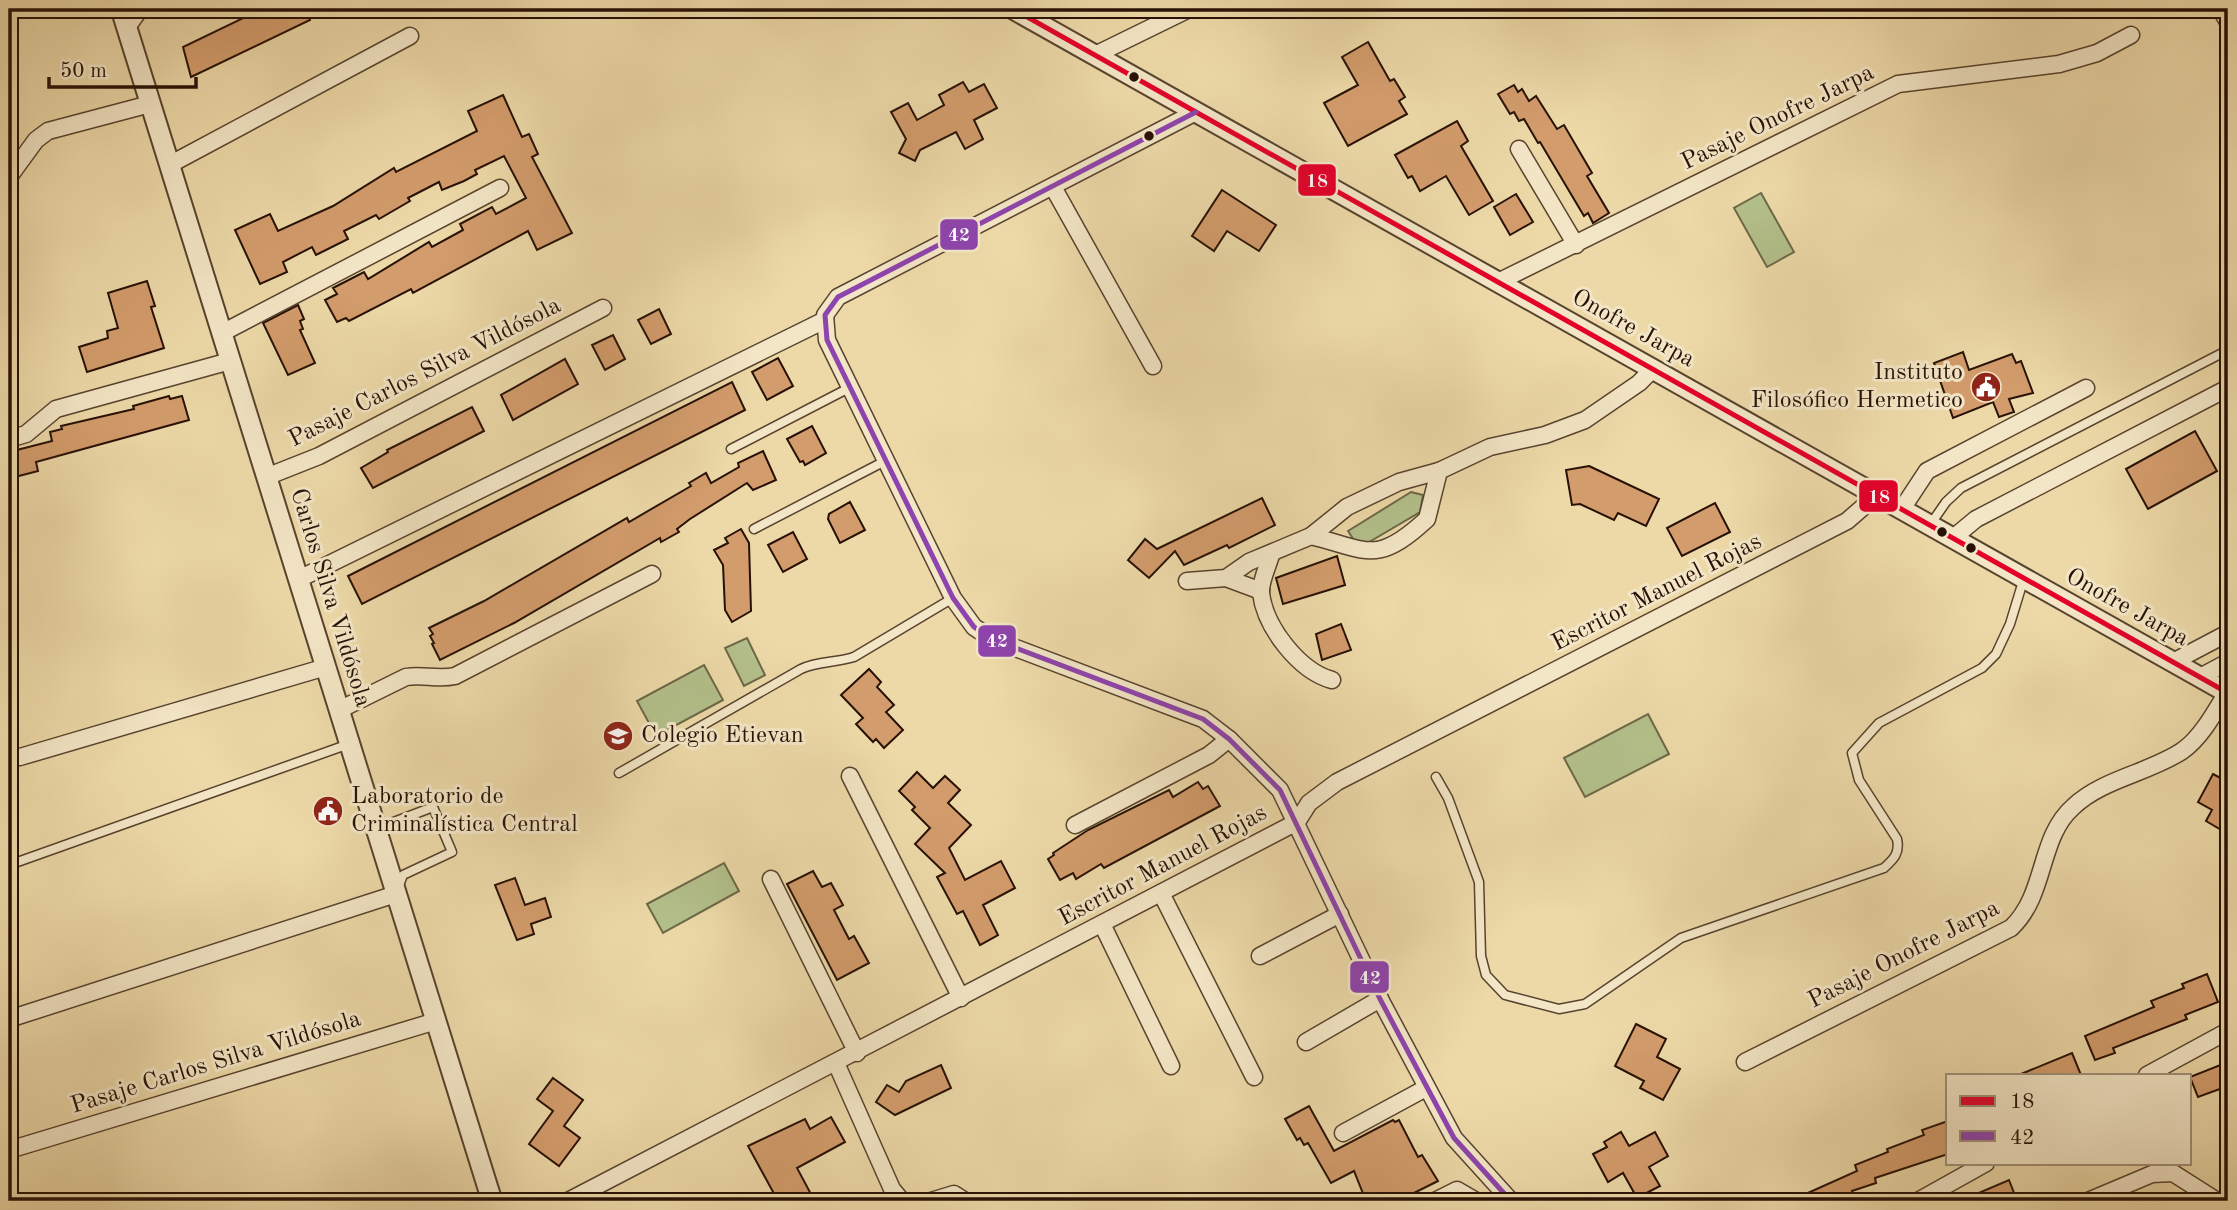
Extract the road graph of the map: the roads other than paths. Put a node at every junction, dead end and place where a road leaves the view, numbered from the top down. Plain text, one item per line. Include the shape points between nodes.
1 (121, 9) edge
2 (145, 9) edge
3 (1013, 9) edge
4 (1189, 9) edge
5 (2216, 9) edge
6 (2228, 30) edge
7 (128, 33) junction
8 (2131, 35) dead end
9 (410, 36) dead end
10 (1096, 55) junction
11 (150, 104) junction
12 (1196, 112) junction
13 (1520, 149) dead end
14 (169, 165) junction
15 (9, 177) edge
16 (1053, 187) junction
17 (500, 188) dead end
18 (1576, 245) junction
19 (1498, 282) junction
20 (603, 308) dead end
21 (825, 317) junction
22 (222, 333) junction
23 (2228, 350) edge
24 (230, 361) junction
25 (1153, 366) dead end
26 (1653, 369) junction
27 (849, 388) junction
28 (2085, 388) dead end
29 (2228, 388) edge
30 (9, 439) edge
31 (731, 449) dead end
32 (885, 461) junction
33 (1440, 471) junction
34 (266, 477) junction
35 (1877, 495) junction
36 (1902, 509) junction
37 (1930, 525) junction
38 (754, 529) dead end
39 (1311, 536) junction
40 (1953, 538) junction
41 (1271, 555) junction
42 (652, 574) dead end
43 (1226, 578) junction
44 (2024, 578) junction
45 (299, 579) junction
46 (1187, 581) dead end
47 (1261, 591) junction
48 (953, 598) junction
49 (2228, 634) edge
50 (2173, 662) junction
51 (2228, 662) edge
52 (326, 667) junction
53 (2200, 677) junction
54 (1332, 680) dead end
55 (2228, 692) edge
56 (339, 710) junction
57 (1229, 739) junction
58 (350, 743) junction
59 (9, 757) edge
60 (619, 773) dead end
61 (850, 776) dead end
62 (1436, 777) dead end
63 (1297, 822) junction
64 (1075, 825) dead end
65 (376, 829) junction
66 (9, 865) edge
67 (771, 879) dead end
68 (1161, 893) junction
69 (396, 894) junction
70 (1339, 914) junction
71 (1102, 924) junction
72 (1260, 956) dead end
73 (961, 998) junction
74 (1380, 999) junction
75 (9, 1019) edge
76 (436, 1021) junction
77 (2228, 1031) edge
78 (1306, 1042) dead end
79 (857, 1053) junction
80 (1745, 1062) dead end
81 (836, 1063) junction
82 (1171, 1066) dead end
83 (2149, 1074) edge
84 (1254, 1077) dead end
85 (1426, 1088) junction
86 (1343, 1133) dead end
87 (9, 1150) edge
88 (1984, 1164) edge
89 (489, 1200) edge
90 (1506, 1200) edge
91 (568, 1201) edge
92 (902, 1201) edge
93 (931, 1201) edge
94 (965, 1201) edge
95 (1435, 1201) edge
96 (1476, 1201) edge
97 (1918, 1201) edge
98 (2088, 1201) edge
99 (2217, 1201) edge

1 - 7 street, Carlos Silva Vildósola
2 - 7 lane
3 - 10 street, Onofre Jarpa
4 - 10 street
5 - 6 lane
7 - 11 street, Carlos Silva Vildósola
8 - 18 street, Pasaje Onofre Jarpa via 2097,53 2059,64 1898,84
9 - 14 street
10 - 12 street, Onofre Jarpa
11 - 14 street, Carlos Silva Vildósola
11 - 15 street via 48,131
12 - 16 street
12 - 19 street, Onofre Jarpa
13 - 18 street
14 - 22 street, Carlos Silva Vildósola
16 - 21 street via 838,297
16 - 25 street
17 - 22 street
18 - 19 street, Pasaje Onofre Jarpa
19 - 26 street, Onofre Jarpa
20 - 34 street, Pasaje Carlos Silva Vildósola via 319,456
21 - 27 street via 827,340
21 - 45 street
22 - 24 street, Carlos Silva Vildósola
23 - 37 lane via 1961,488
24 - 30 street via 56,409 32,430
24 - 34 street, Carlos Silva Vildósola
26 - 33 street via 1585,420 1490,447
26 - 35 street, Onofre Jarpa
27 - 31 lane
27 - 32 street
28 - 36 street via 1927,471
29 - 40 street via 1976,519
32 - 38 lane
32 - 48 street
33 - 39 street via 1399,482 1348,507
33 - 39 street via 1427,520 1382,550 1368,553
34 - 45 street, Carlos Silva Vildósola
35 - 36 street, Onofre Jarpa
35 - 63 street, Escritor Manuel Rojas via 1847,521 1337,782 1309,803
36 - 37 street, Onofre Jarpa
37 - 40 street, Onofre Jarpa
39 - 41 street
40 - 44 street, Onofre Jarpa
41 - 43 street via 1248,562
41 - 47 street
42 - 56 street via 455,676 437,680 418,674 406,677
43 - 46 street
43 - 47 street
44 - 50 street, Onofre Jarpa
44 - 62 lane via 1996,654 1982,668 1879,723 1852,752 1859,780 1897,839 1899,849 1884,868 1681,938 1585,1004 1559,1009 1517,1000 1505,995 1486,975 1481,956 1479,882
45 - 52 street, Carlos Silva Vildósola
47 - 54 street via 1269,616 1295,656 1320,677
48 - 57 street via 974,626 992,639 1193,713
48 - 60 lane via 854,657 816,662 801,669
49 - 50 street
50 - 53 street, Onofre Jarpa
51 - 53 street
52 - 56 street, Carlos Silva Vildósola
52 - 59 street
53 - 55 street, Onofre Jarpa
55 - 80 street, Pasaje Onofre Jarpa via 2183,750 2073,806 2056,828 2032,903 2011,928
56 - 58 street, Carlos Silva Vildósola
57 - 63 street via 1280,790
57 - 64 street via 1209,755
58 - 65 street, Carlos Silva Vildósola
58 - 66 lane
61 - 73 street
63 - 68 street, Escritor Manuel Rojas
63 - 70 street
65 - 69 street, Carlos Silva Vildósola
65 - 69 lane via 433,807 452,852 403,875
67 - 79 street
68 - 71 street, Escritor Manuel Rojas
68 - 84 street
69 - 75 street
69 - 76 street, Carlos Silva Vildósola
70 - 72 street
70 - 74 street
71 - 73 street, Escritor Manuel Rojas
71 - 82 street
73 - 79 street, Escritor Manuel Rojas
74 - 78 street
74 - 85 street
76 - 87 street, Pasaje Carlos Silva Vildósola
76 - 89 street, Carlos Silva Vildósola
77 - 83 street
79 - 81 street, Escritor Manuel Rojas
81 - 91 street, Escritor Manuel Rojas
81 - 92 street via 892,1189
85 - 86 street
85 - 90 street via 1454,1138
88 - 97 street
93 - 94 street via 954,1194
95 - 96 street via 1457,1190
98 - 99 street via 2152,1174 2173,1173

